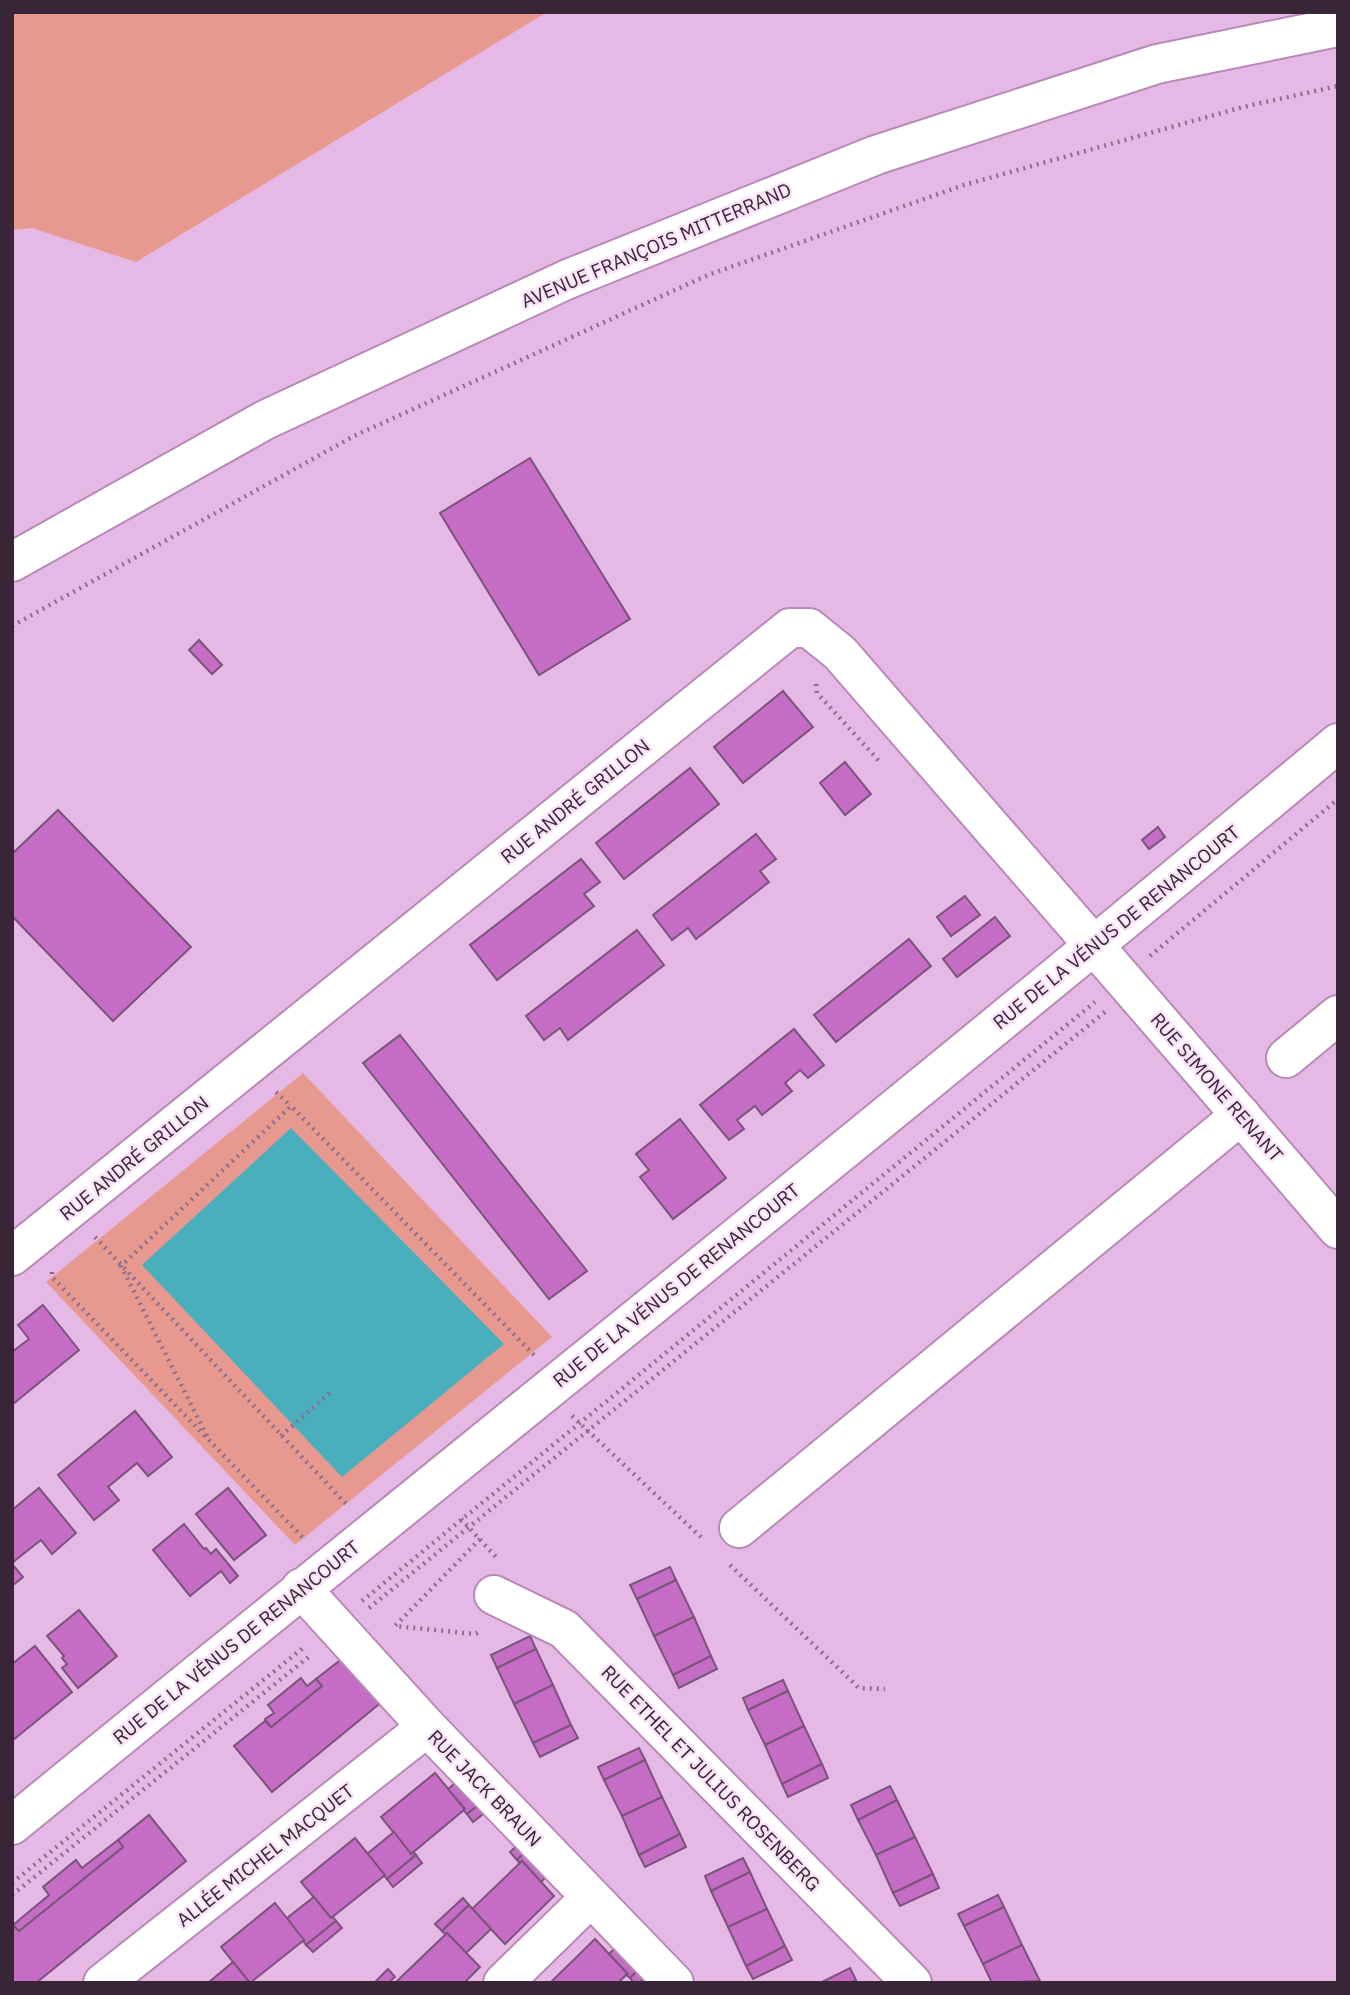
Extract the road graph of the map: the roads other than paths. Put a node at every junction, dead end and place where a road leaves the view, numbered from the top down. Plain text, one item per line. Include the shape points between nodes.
1 (1338, 27) edge
2 (12, 562) edge
3 (1338, 743) edge
4 (1094, 947) junction
5 (1338, 1014) edge
6 (1286, 1058) dead end
7 (1241, 1115) junction
8 (1338, 1228) edge
9 (12, 1256) edge
10 (726, 1546) road end
11 (301, 1588) junction
12 (494, 1595) road end
13 (428, 1727) junction
14 (12, 1825) edge
15 (590, 1898) junction
16 (103, 1983) edge
17 (503, 1983) edge
18 (674, 1983) edge
19 (912, 1983) edge

1 - 2 street, AVENUE FRANÇOIS MITTERRAND via 1157,64 876,155 568,279 265,420
3 - 4 street, RUE DE LA VÉNUS DE RENANCOURT
4 - 7 street, RUE SIMONE RENANT via 1116,994
4 - 9 street, RUE ANDRÉ GRILLON via 840,653 809,628 790,628
4 - 11 street, RUE DE LA VÉNUS DE RENANCOURT
5 - 6 street
7 - 8 street, RUE SIMONE RENANT
7 - 10 street
11 - 13 street, RUE JACK BRAUN
11 - 14 street, RUE DE LA VÉNUS DE RENANCOURT
12 - 19 street, RUE ETHEL ET JULIUS ROSENBERG via 564,1629
13 - 15 street, RUE JACK BRAUN
13 - 16 street, ALLÉE MICHEL MACQUET
15 - 17 street
15 - 18 street, RUE JACK BRAUN

